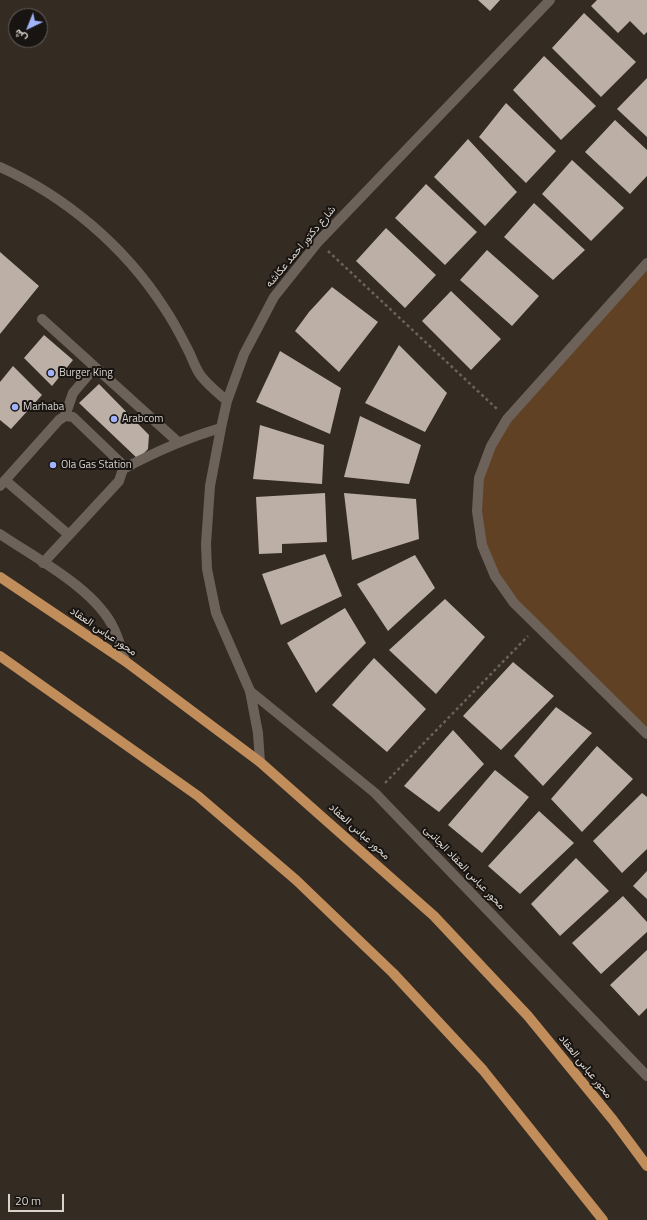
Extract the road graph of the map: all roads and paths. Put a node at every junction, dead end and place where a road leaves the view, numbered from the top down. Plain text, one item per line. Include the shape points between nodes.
1 (550, 0) edge
2 (0, 167) edge
3 (318, 242) junction
4 (647, 263) edge
5 (42, 319) dead end
6 (95, 367) junction
7 (227, 401) junction
8 (65, 416) junction
9 (507, 418) junction
10 (221, 428) junction
11 (178, 442) junction
12 (123, 469) junction
13 (3, 483) edge
14 (0, 534) edge
15 (69, 535) junction
16 (43, 563) junction
17 (0, 577) edge
18 (538, 625) junction
19 (0, 656) edge
20 (125, 661) junction
21 (250, 691) junction
22 (647, 734) edge
23 (260, 762) junction
24 (375, 793) junction
25 (647, 1076) edge
26 (647, 1166) edge
27 (603, 1220) edge

1 - 3 street, شارع دكتور احمد عكاشه
2 - 7 street via 54,196 85,219 114,246 140,274 163,306 200,374
3 - 7 street, شارع دكتور احمد عكاشه via 274,297 244,354
3 - 9 path
4 - 9 street
5 - 6 street
6 - 8 street via 73,393
6 - 11 street
7 - 10 street, شارع دكتور احمد عكاشه
8 - 12 street via 73,417 118,458
8 - 13 street
9 - 18 street via 491,446 479,478 476,511 482,545 495,576 514,603
10 - 11 street
10 - 21 street, شارع دكتور احمد عكاشه via 210,486 207,569 216,613
11 - 12 street
12 - 15 street via 119,481
13 - 15 street
14 - 16 street
15 - 16 street
16 - 20 street via 77,585 104,612 114,628
17 - 20 main road, محور عباس العقاد
18 - 22 street
18 - 24 path
19 - 27 main road via 198,796 296,880 393,973 483,1070
20 - 23 main road, محور عباس العقاد
21 - 23 street, شارع دكتور احمد عكاشه via 258,733
21 - 24 street, محور عباس العقاد الجانبى
23 - 26 main road, محور عباس العقاد via 434,916 528,1016
24 - 25 street, محور عباس العقاد الجانبى

